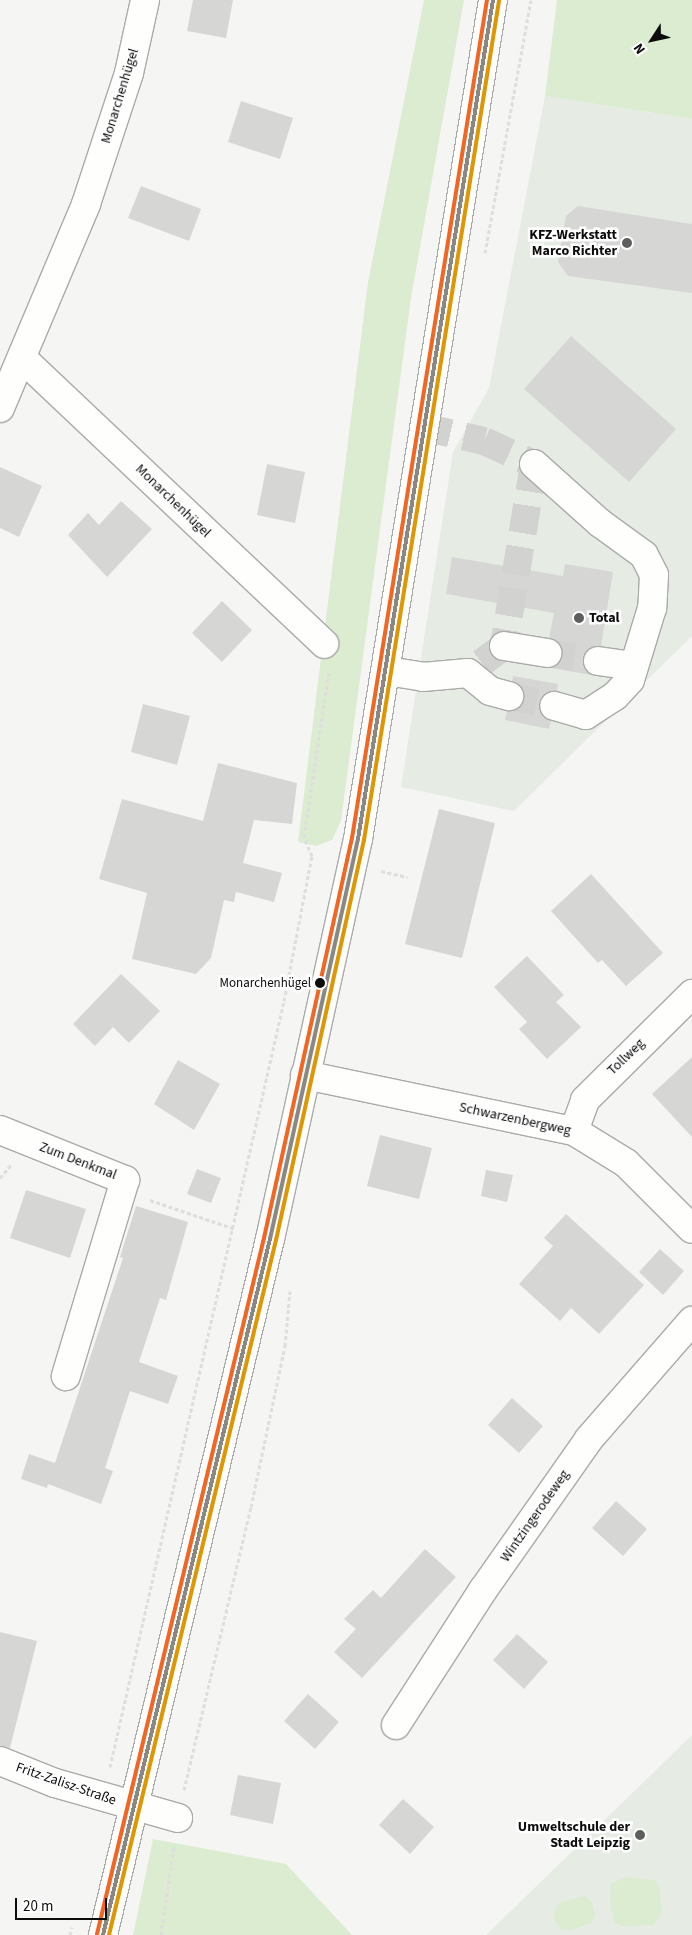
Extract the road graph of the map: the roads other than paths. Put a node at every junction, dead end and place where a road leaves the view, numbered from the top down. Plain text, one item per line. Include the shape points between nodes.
1 (145, 0) edge
2 (492, 0) edge
3 (22, 358) junction
4 (0, 408) edge
5 (534, 464) dead end
6 (324, 644) road end
7 (504, 646) dead end
8 (547, 653) tunnel mouth
9 (598, 661) tunnel mouth
10 (634, 666) junction
11 (387, 671) junction
12 (509, 696) tunnel mouth
13 (554, 706) tunnel mouth
14 (692, 994) edge
15 (306, 1075) junction
16 (0, 1130) edge
17 (574, 1131) junction
18 (692, 1229) edge
19 (692, 1321) edge
20 (66, 1376) dead end
21 (396, 1725) dead end
22 (0, 1761) edge
23 (133, 1806) junction
24 (178, 1818) road end
25 (103, 1935) edge

1 - 3 street, Monarchenhügel via 129,72 86,204
2 - 11 street
3 - 4 street, Monarchenhügel
3 - 6 street, Monarchenhügel
5 - 10 street via 600,523 644,555 654,575 652,608
7 - 8 street
9 - 10 street
10 - 13 street via 630,680 615,696 586,715
11 - 12 street via 423,677 468,673 490,691
11 - 15 street via 358,839
14 - 17 street, Tollweg via 585,1100
15 - 17 street, Schwarzenbergweg
15 - 23 street via 270,1239
16 - 20 street, Zum Denkmal via 125,1180
17 - 18 street, Schwarzenbergweg via 626,1163
19 - 21 street, Wintzingerodeweg via 589,1439 483,1590
22 - 23 street, Fritz-Zalisz-Straße via 55,1783
23 - 24 street, Fritz-Zalisz-Straße
23 - 25 street

